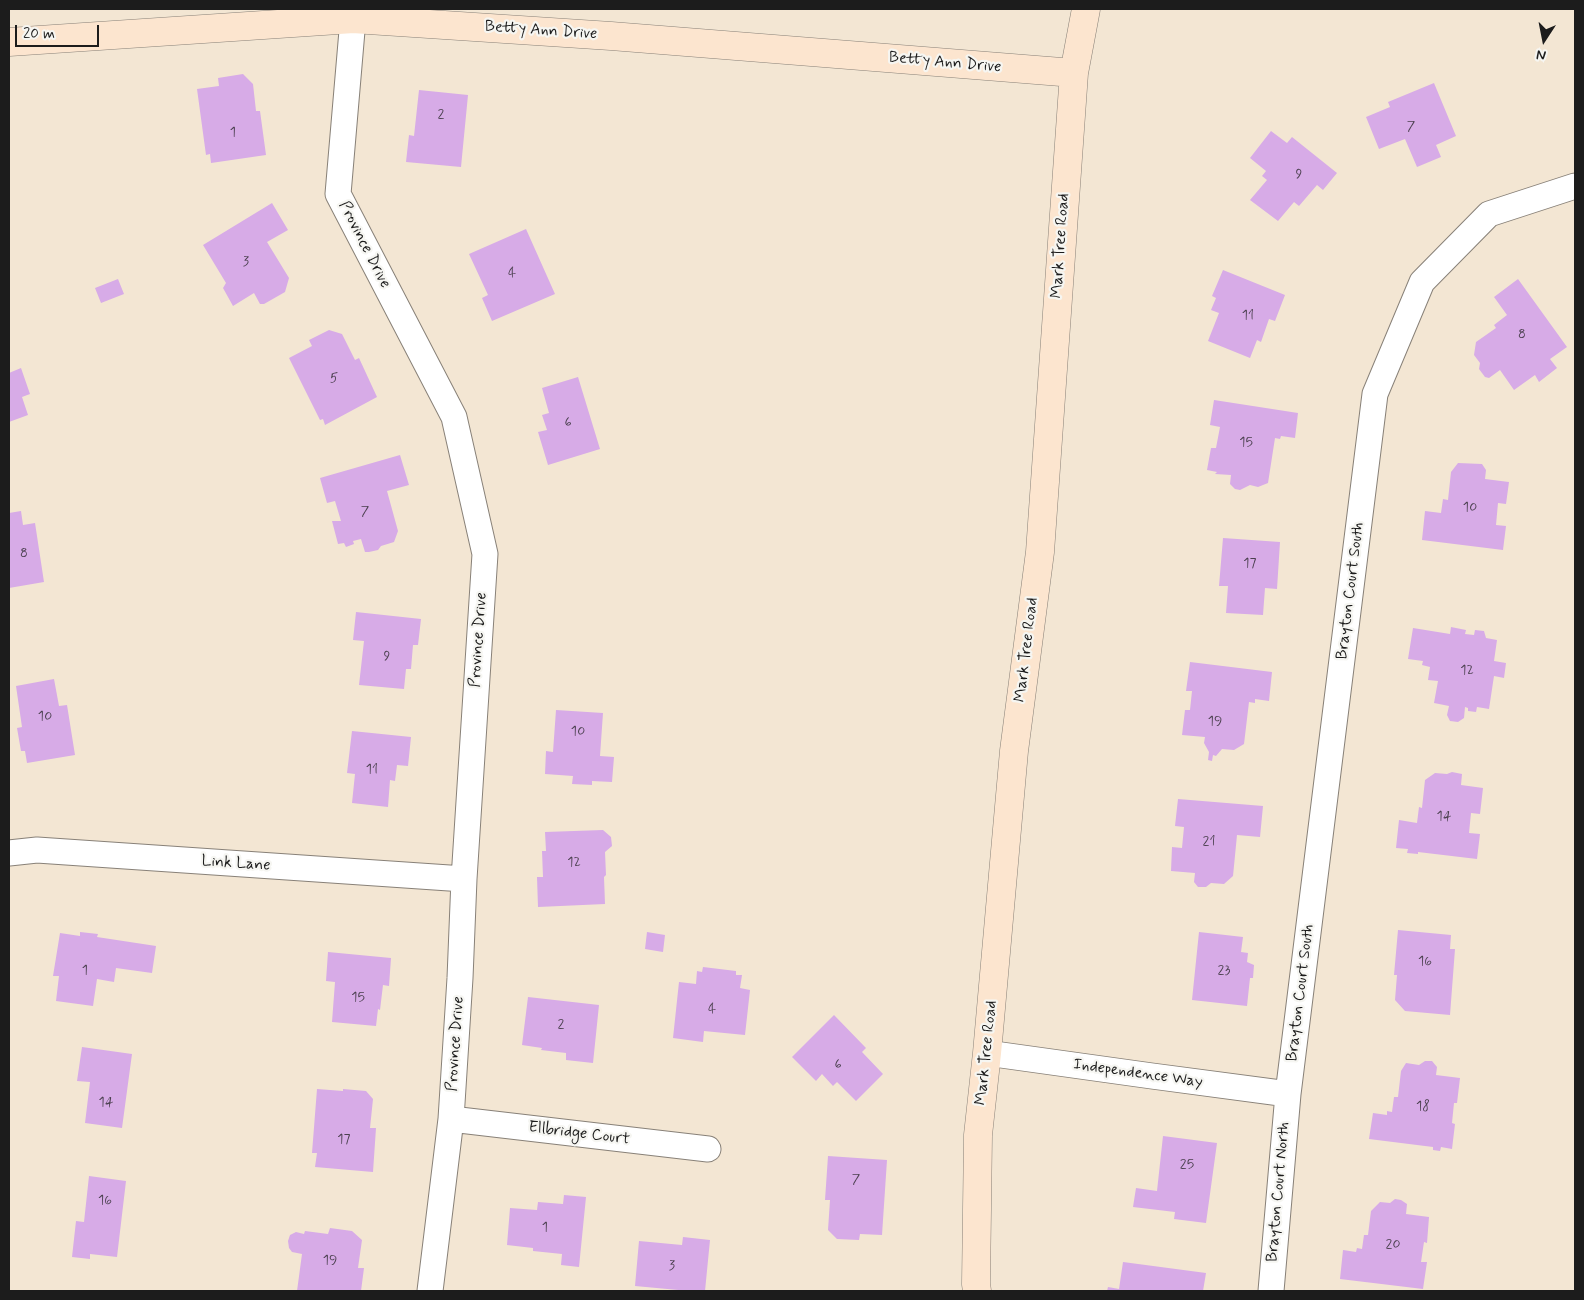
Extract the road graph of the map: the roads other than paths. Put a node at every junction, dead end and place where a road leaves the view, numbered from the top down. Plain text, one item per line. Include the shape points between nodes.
1 (1086, 9) edge
2 (353, 19) junction
3 (9, 42) edge
4 (1074, 74) junction
5 (1575, 186) edge
6 (9, 853) edge
7 (464, 879) junction
8 (987, 1053) junction
9 (1288, 1094) junction
10 (451, 1119) junction
11 (708, 1149) dead end
12 (430, 1291) edge
13 (977, 1291) edge
14 (1271, 1291) edge

1 - 4 main road, Mark Tree Road
2 - 3 main road, Betty Ann Drive
2 - 4 main road, Betty Ann Drive via 611,36
2 - 7 street, Province Drive via 338,194 454,417 485,554
4 - 8 main road, Mark Tree Road via 1040,552 1014,751
5 - 9 street, Brayton Court South via 1489,214 1422,282 1375,394
6 - 7 street, Link Lane via 37,850
7 - 10 street, Province Drive
8 - 9 street, Independence Way
8 - 13 main road, Mark Tree Road via 978,1135
9 - 14 street, Brayton Court North
10 - 11 street, Ellbridge Court
10 - 12 street, Province Drive

